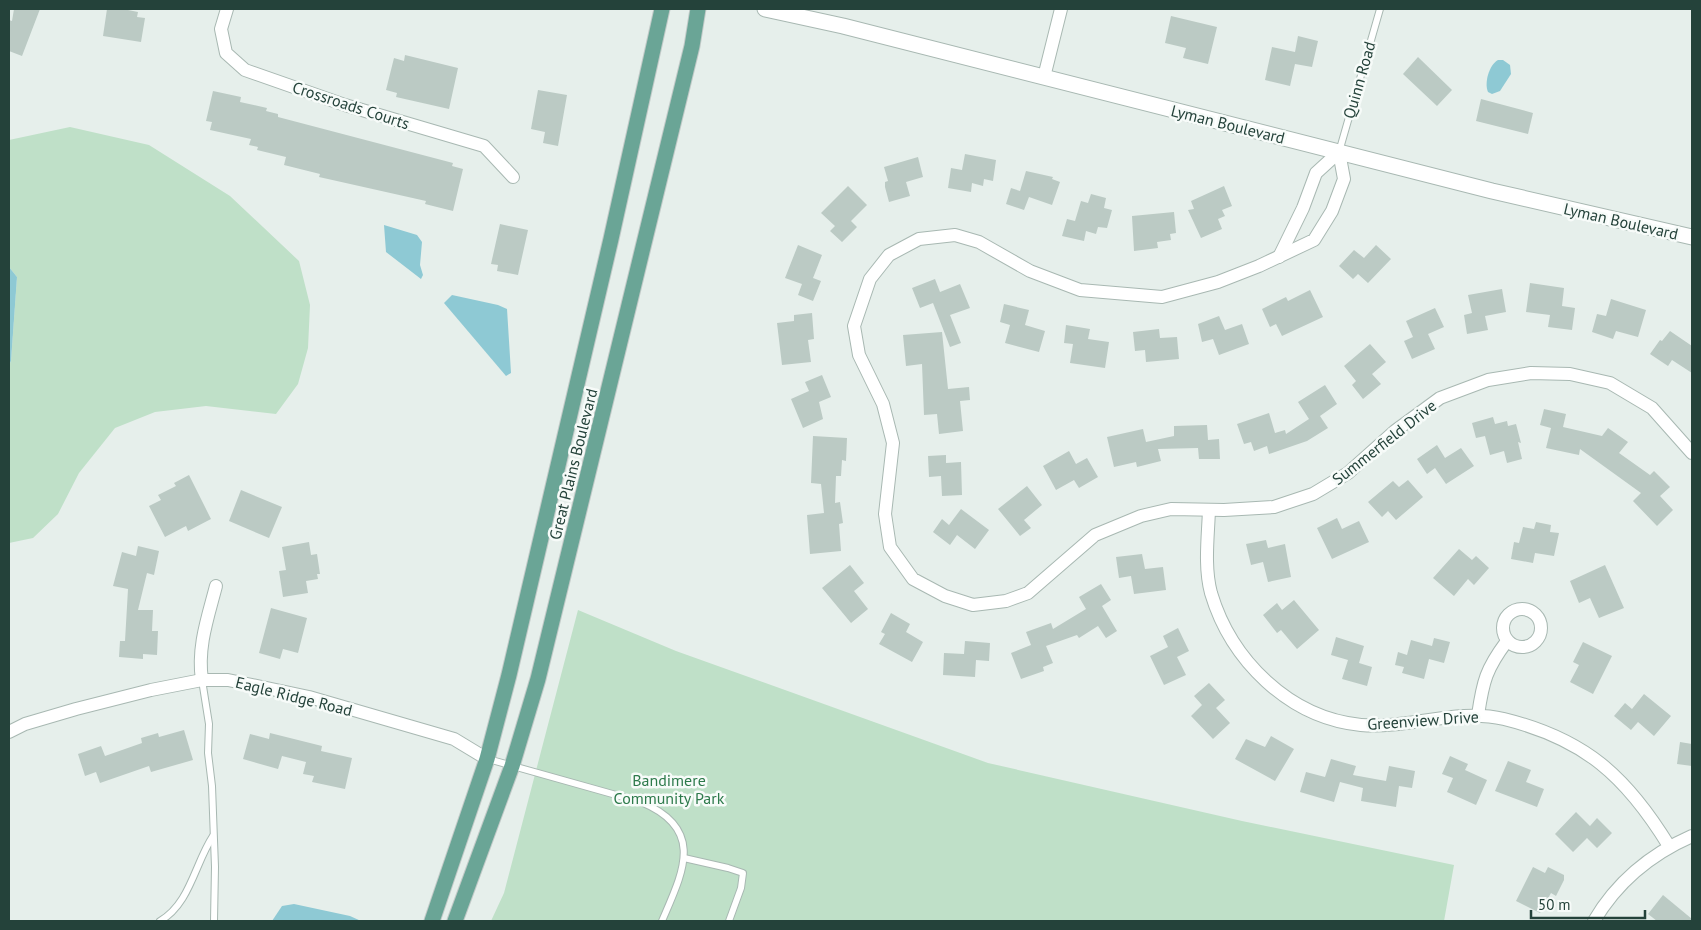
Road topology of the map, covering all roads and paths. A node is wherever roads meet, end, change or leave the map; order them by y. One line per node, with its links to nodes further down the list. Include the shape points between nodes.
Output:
1 (227, 9): 9 (street, Crossroads Courts, via 221,29 226,53 245,70 345,105 484,146)
2 (662, 9): 19 (main road, Great Plains Boulevard)
3 (698, 9): 20 (main road, Great Plains Boulevard, via 692,46 585,489 538,679)
4 (764, 9): 7 (street, Lyman Boulevard)
5 (1061, 9): 7 (street)
6 (1380, 9): 8 (lane, Quinn Road)
7 (1044, 77): 8 (street, Lyman Boulevard)
8 (1339, 152): 10 (street, Lyman Boulevard); 11 (street, via 1316,173 1303,208); 11 (street, Summerfield Drive, via 1344,179 1324,227 1314,240)
9 (513, 177)
10 (1692, 237)
11 (1278, 257): 13 (street, Summerfield Drive, via 1218,282 1162,296 1123,295 1080,290 1030,271 979,242 955,235 919,239 889,255 870,280 854,326 859,355 883,404 893,443 885,514 890,547 913,579 945,596 973,604 1006,601 1028,593 1095,535 1148,514)
12 (1692, 453): 13 (street, Summerfield Drive, via 1652,408 1610,383 1570,374 1531,373 1488,380 1440,398 1395,431 1348,473 1313,494 1274,507)
13 (1209, 510): 17 (street, Greenview Drive, via 1207,556 1211,592 1231,640 1252,669 1290,701 1323,717 1361,725)
14 (216, 586): 16 (street, via 201,643)
15 (1507, 641): 17 (street, via 1491,662 1483,682)
16 (202, 680): 18 (street, Eagle Ridge Road, via 76,708); 19 (street, Eagle Ridge Road, via 253,684 309,698 454,739); 21 (lane, via 209,724)
17 (1478, 715): 23 (street, Greenview Drive, via 1535,728 1567,741 1599,761 1628,788)
18 (9, 732)
19 (487, 759): 20 (lane); 27 (main road, Great Plains Boulevard)
20 (512, 766): 24 (lane, via 599,788 656,808 679,829); 28 (main road, Great Plains Boulevard)
21 (214, 835): 25 (lane, via 173,914); 26 (lane)
22 (1692, 836): 23 (street)
23 (1669, 846): 31 (street, via 1632,873)
24 (684, 858): 29 (lane, via 684,868); 30 (lane, via 743,873)
25 (160, 921)
26 (214, 921)
27 (432, 921)
28 (455, 921)
29 (662, 921)
30 (729, 921)
31 (1594, 921)

